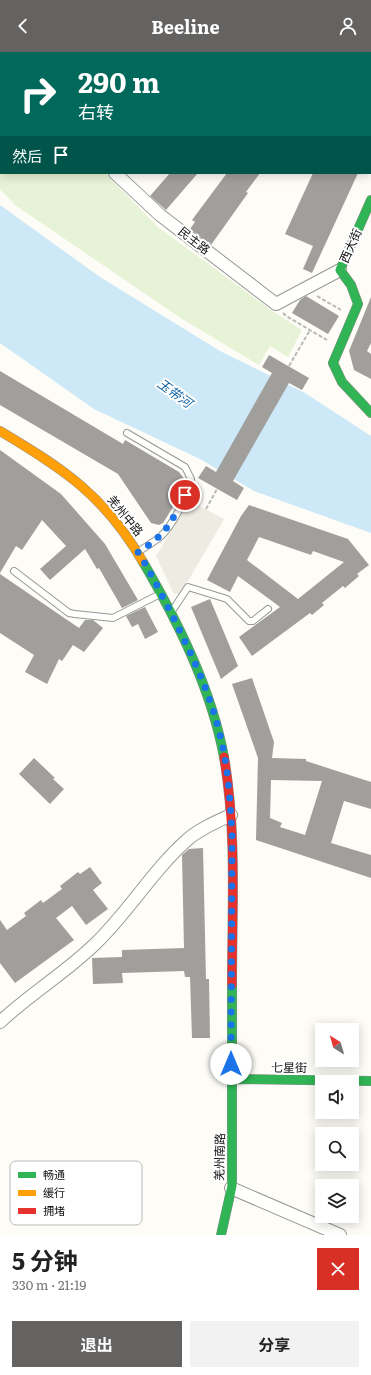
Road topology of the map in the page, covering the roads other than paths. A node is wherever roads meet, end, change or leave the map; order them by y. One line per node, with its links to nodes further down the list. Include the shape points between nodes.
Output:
1 (116, 174): 4 (street, 民主路, via 160,215)
2 (371, 200): 3 (main road, 西大街)
3 (340, 270): 4 (street, 西大街); 5 (main road, via 351,285 358,304 334,363 342,382)
4 (276, 304)
5 (371, 413)
6 (0, 431): 8 (main road, 羌州中路, via 55,464 82,485 120,525)
7 (127, 433): 8 (lane, via 185,467 191,479 168,527 160,537)
8 (138, 552): 10 (main road, 羌州中路)
9 (14, 571): 10 (lane, via 69,613 75,614 113,618)
10 (161, 593): 12 (main road, 羌州中路)
11 (268, 610): 12 (lane, via 249,621 227,599 188,587)
12 (171, 613): 13 (main road, 羌州中路, via 210,701 222,745)
13 (231, 815): 14 (street, via 209,825 187,840 167,860 121,918 95,944); 15 (main road, 羌州中路)
14 (0, 1022)
15 (231, 1079): 16 (main road, 七星街); 17 (main road, 羌州南路)
16 (371, 1081)
17 (231, 1188): 18 (main road, 羌州南路); 19 (street)
18 (221, 1235)
19 (340, 1235)

